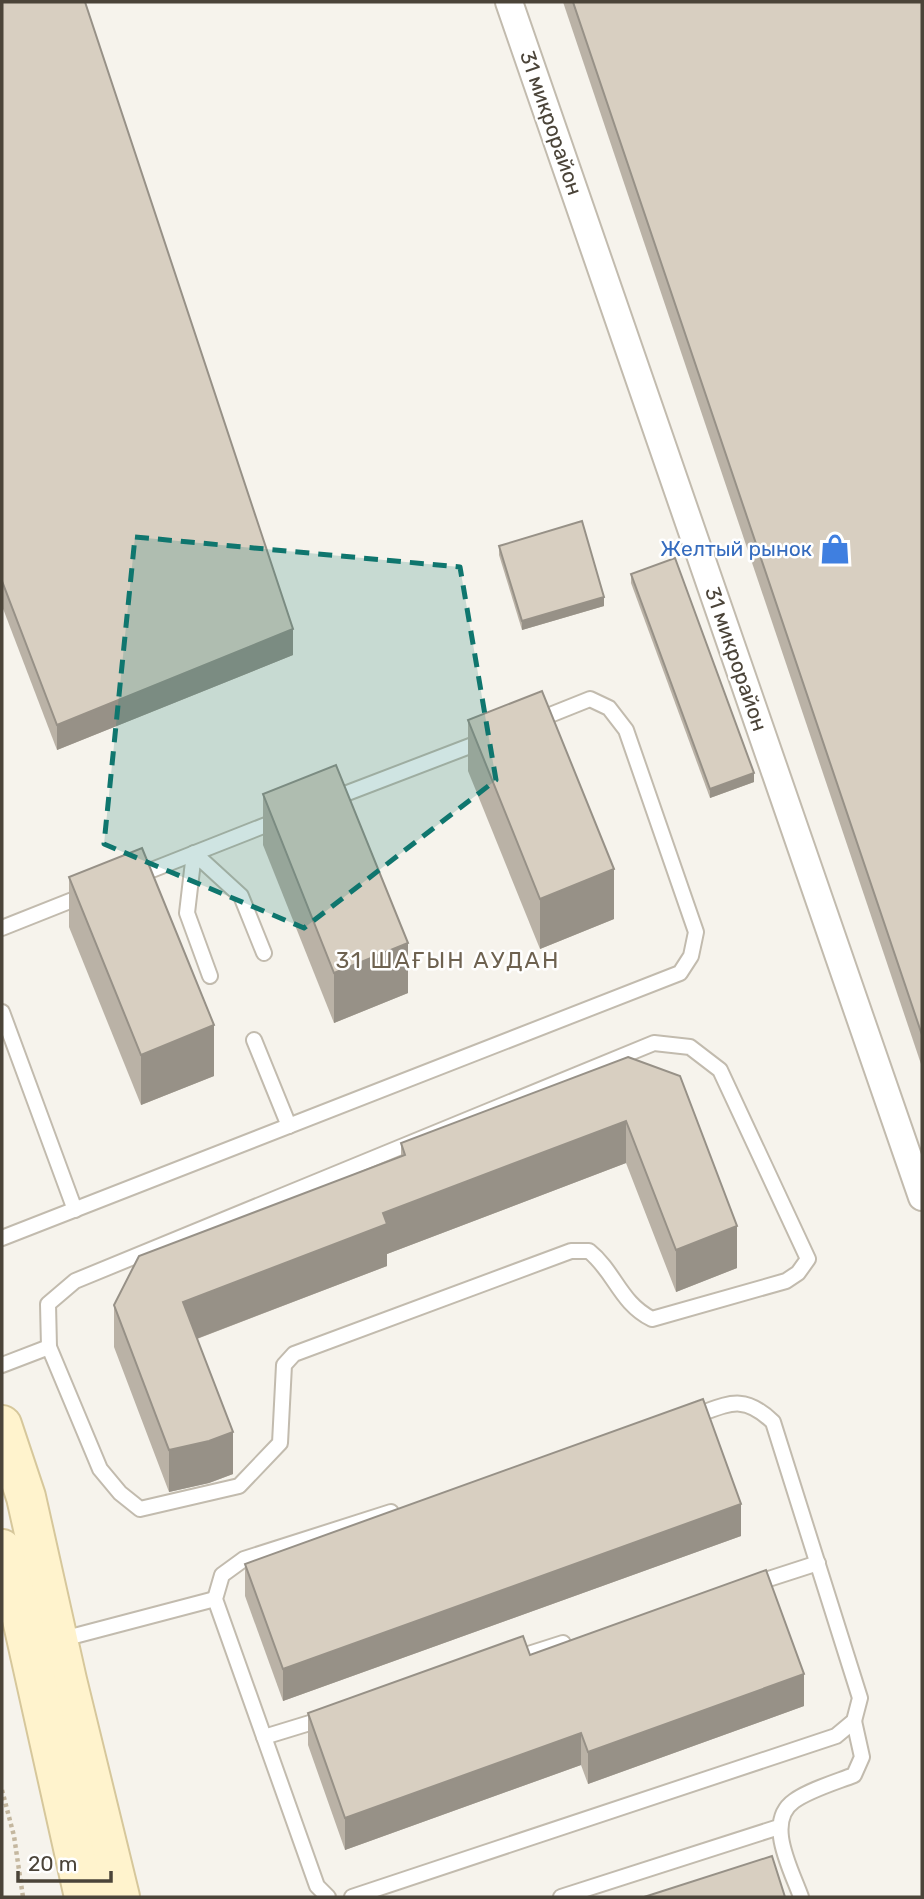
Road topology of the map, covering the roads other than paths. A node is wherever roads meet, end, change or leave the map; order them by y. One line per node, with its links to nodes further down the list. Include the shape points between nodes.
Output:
1 (509, 2): 11 (street, 31 микрорайон)
2 (526, 724): 10 (lane, via 590,699 609,708 626,730 696,932 691,956 680,973)
3 (501, 734): 4 (lane)
4 (194, 853): 5 (lane); 6 (lane, via 242,896); 7 (lane, via 187,913)
5 (2, 928)
6 (264, 953)
7 (210, 976)
8 (2, 1012): 12 (lane)
9 (254, 1040): 10 (lane)
10 (289, 1126): 12 (lane)
11 (922, 1197)
12 (75, 1210): 13 (lane)
13 (2, 1237)
14 (49, 1347): 14 (lane, via 48,1304 75,1281 654,1043 690,1047 720,1070 808,1259 786,1281 652,1319 637,1312 601,1261 589,1251 571,1251 294,1354 284,1365 280,1443 264,1462 239,1486 140,1509 100,1469); 15 (lane)
15 (2, 1365)
16 (674, 1422): 20 (lane, via 739,1402 759,1409 773,1422)
17 (2, 1425): 24 (street, via 26,1497)
18 (400, 1509): 22 (lane, via 244,1559 222,1574)
19 (2, 1549): 31 (street, via 20,1610)
20 (818, 1563): 21 (lane); 27 (lane, via 860,1698)
21 (738, 1588)
22 (215, 1599): 24 (lane); 28 (lane)
23 (580, 1638): 25 (lane)
24 (58, 1640): 32 (street)
25 (501, 1663)
26 (343, 1713): 28 (lane)
27 (854, 1721): 29 (lane, via 862,1757 854,1774 793,1801); 34 (lane, via 836,1736)
28 (264, 1737): 30 (lane)
29 (779, 1827): 35 (lane); 36 (lane)
30 (317, 1892): 33 (lane)
31 (84, 1897)
32 (120, 1897)
33 (328, 1897)
34 (352, 1897)
35 (561, 1897)
36 (801, 1897)

